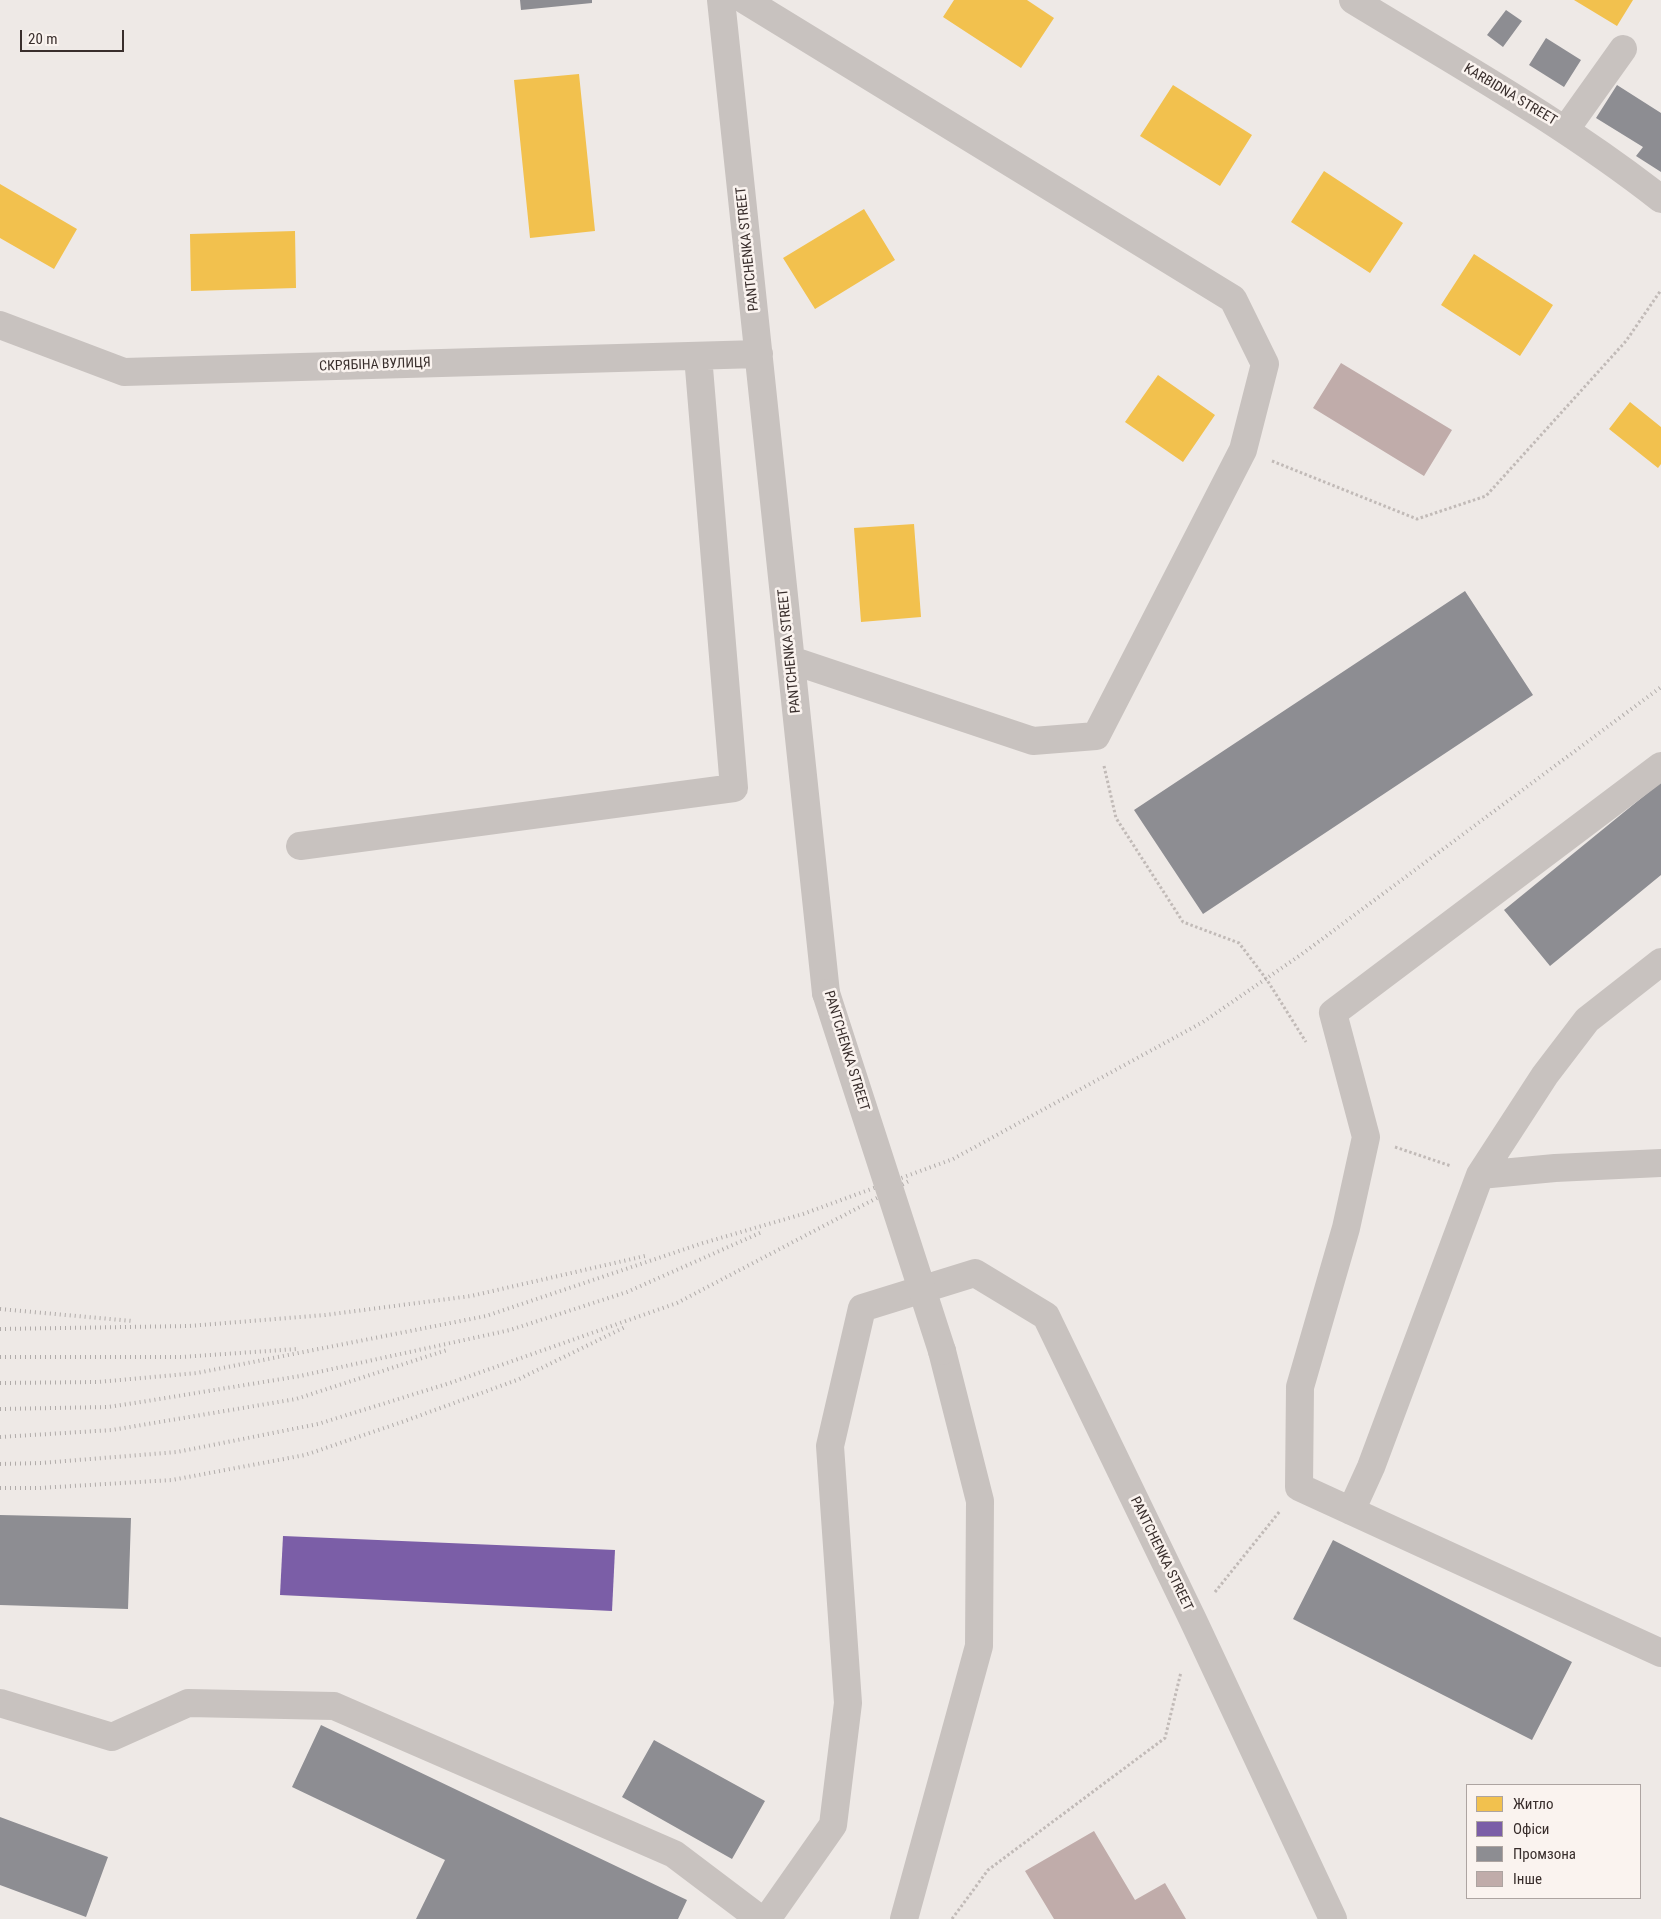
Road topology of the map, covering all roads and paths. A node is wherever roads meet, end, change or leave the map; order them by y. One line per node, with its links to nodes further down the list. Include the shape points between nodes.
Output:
1 (721, 0): 9 (street, PANTCHENKA STREET)
2 (745, 0): 11 (street, via 1233,299 1265,364)
3 (1353, 0): 5 (street, KARBIDNA STREET)
4 (1623, 49): 5 (street)
5 (1566, 129): 6 (street, KARBIDNA STREET)
6 (1661, 198)
7 (1661, 290): 11 (path, via 1626,341 1486,496 1417,519)
8 (0, 325): 10 (street, СКРЯБІНА ВУЛИЦЯ, via 124,372)
9 (759, 354): 10 (street, СКРЯБІНА ВУЛИЦЯ); 12 (street, PANTCHENKA STREET)
10 (698, 356): 15 (street, via 734,788)
11 (1243, 450): 13 (street)
12 (791, 660): 13 (street, via 1033,741); 28 (street, PANTCHENKA STREET, bridge, via 826,993 942,1351 980,1501 979,1646)
13 (1096, 736): 17 (path, via 1116,818 1182,922 1238,943 1267,980)
14 (1661, 766): 18 (street, via 1333,1013)
15 (300, 846)
16 (1661, 962): 20 (street, via 1587,1020 1545,1075)
17 (1307, 1044)
18 (1366, 1137): 20 (path); 21 (street, via 1346,1228 1300,1387)
19 (1661, 1163): 20 (street)
20 (1480, 1175): 22 (street, via 1371,1467)
21 (1299, 1487): 22 (street); 23 (path)
22 (1350, 1510): 24 (street)
23 (1193, 1620): 27 (street, PANTCHENKA STREET, via 1046,1316 975,1273 862,1308 830,1446 848,1704 833,1825); 29 (path, via 1165,1738 988,1870); 30 (street, PANTCHENKA STREET)
24 (1661, 1653)
25 (0, 1703): 26 (street, via 112,1737 188,1703 334,1706 674,1854)
26 (760, 1919)
27 (767, 1919)
28 (904, 1919)
29 (952, 1919)
30 (1333, 1919)

